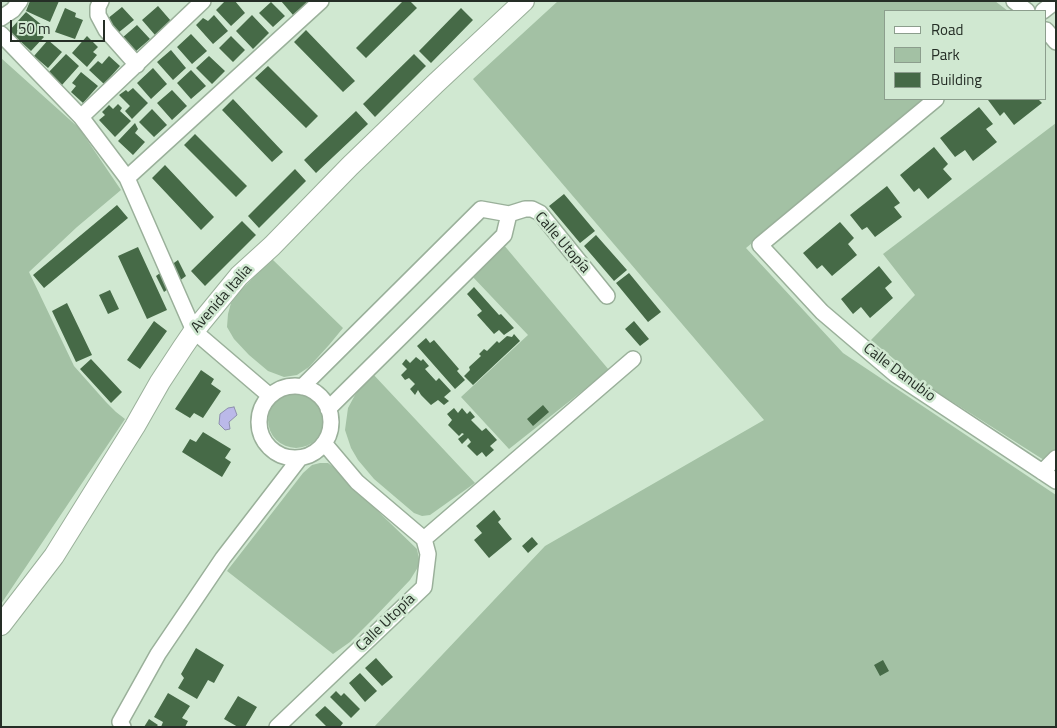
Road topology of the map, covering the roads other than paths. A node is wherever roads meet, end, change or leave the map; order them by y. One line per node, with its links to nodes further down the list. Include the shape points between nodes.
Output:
1 (20, 1): 10 (street)
2 (101, 1): 14 (street, via 98,15 106,30)
3 (203, 1): 14 (street)
4 (321, 1): 17 (street)
5 (524, 1): 20 (street, Avenida Italia, via 239,276)
6 (1014, 1): 8 (street)
7 (1056, 1): 9 (street)
8 (1026, 10)
9 (1043, 10)
10 (1, 18)
11 (1047, 31): 13 (street)
12 (1, 34): 16 (street)
13 (1056, 42)
14 (136, 65): 16 (street)
15 (935, 100): 28 (street, Calle Danubio, via 760,245 822,312 896,375)
16 (80, 117): 17 (street)
17 (127, 178): 20 (street)
18 (509, 214): 19 (street, Calle Utopía, via 524,209 540,212); 22 (street, Calle Utopía, via 481,209); 24 (street, via 504,235)
19 (607, 296)
20 (194, 331): 23 (street); 31 (street, Avenida Italia, via 54,556)
21 (634, 360): 30 (street)
22 (302, 387): 23 (street, via 285,387); 24 (street, via 319,395)
23 (270, 396): 26 (street, via 260,412 260,436 276,454)
24 (328, 409): 25 (street, via 331,427)
25 (324, 443): 26 (street, via 311,455); 30 (street, via 357,482)
26 (300, 458): 32 (street, via 223,558 158,654 120,722)
27 (1056, 458): 28 (street)
28 (1042, 472): 29 (street, Calle Danubio)
29 (1056, 481)
30 (424, 540): 33 (street, Calle Utopía, via 428,554 424,587)
31 (1, 625)
32 (123, 727)
33 (277, 727)

